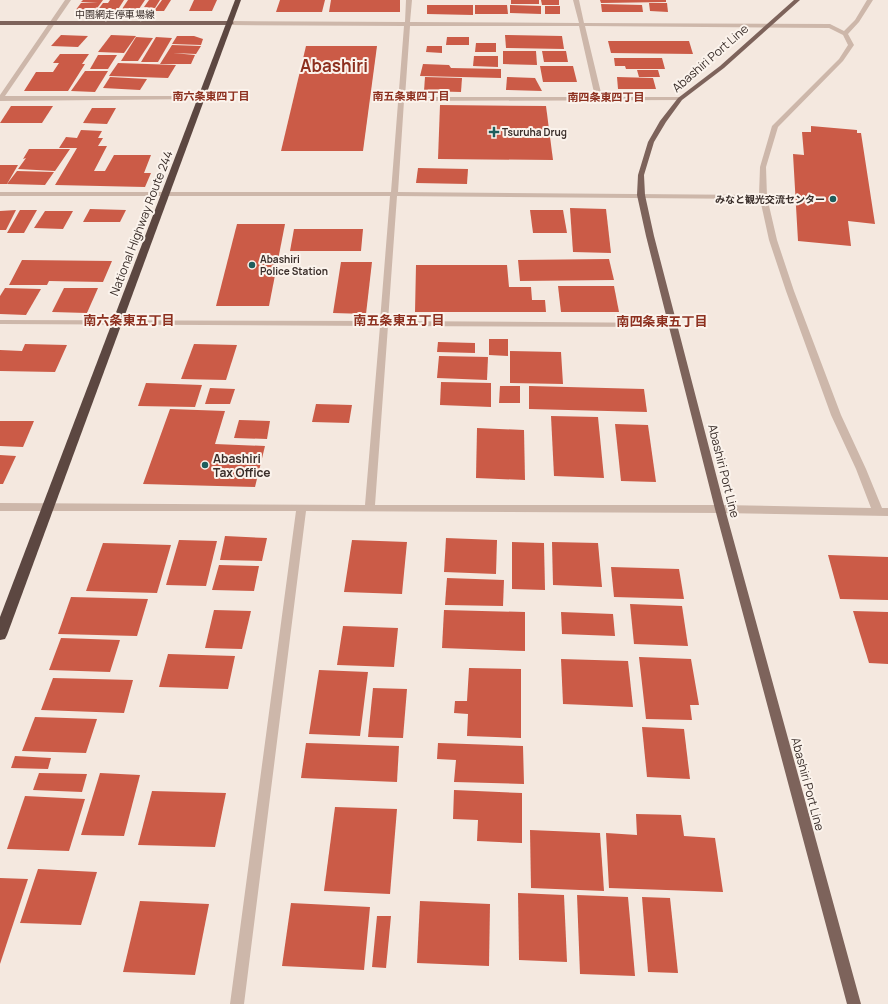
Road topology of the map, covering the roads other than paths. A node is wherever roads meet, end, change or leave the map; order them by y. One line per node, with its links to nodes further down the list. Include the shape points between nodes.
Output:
1 (68, 0): 8 (street)
2 (238, 0): 9 (highway, National Highway Route 244)
3 (409, 0): 10 (street)
4 (576, 0): 11 (street)
5 (797, 0): 12 (main road, Abashiri Port Line)
6 (870, 0): 13 (street)
7 (0, 23): 8 (main road, 中園網走停車場線)
8 (52, 23): 9 (main road, 中園網走停車場線); 14 (street)
9 (231, 23): 10 (street); 15 (highway, National Highway Route 244)
10 (407, 24): 11 (street); 16 (street)
11 (582, 24): 12 (street); 17 (street)
12 (767, 26): 13 (street, via 830,26); 18 (main road, Abashiri Port Line, via 722,67)
13 (845, 34): 23 (street, via 851,45 841,60 775,126 763,167)
14 (0, 98): 15 (street)
15 (202, 98): 21 (highway, National Highway Route 244)
16 (401, 99): 17 (street); 20 (street)
17 (599, 99): 18 (street)
18 (680, 99): 22 (main road, Abashiri Port Line, via 651,142 641,175)
19 (0, 194): 21 (street)
20 (394, 194): 21 (street); 22 (street); 26 (street)
21 (165, 195): 25 (highway, National Highway Route 244)
22 (641, 195): 23 (street); 27 (main road, Abashiri Port Line)
23 (763, 197): 33 (street, via 773,240 790,291 836,415)
24 (0, 322): 25 (street)
25 (116, 323): 26 (street); 29 (highway, National Highway Route 244)
26 (384, 324): 27 (street); 31 (street)
27 (674, 325): 32 (main road, Abashiri Port Line)
28 (0, 506): 29 (street)
29 (47, 507): 30 (street); 34 (highway, National Highway Route 244)
30 (302, 507): 31 (street); 35 (street)
31 (370, 508): 32 (street)
32 (720, 509): 33 (street); 36 (main road, Abashiri Port Line)
33 (883, 512)
34 (0, 635)
35 (237, 1004)
36 (854, 1004)

